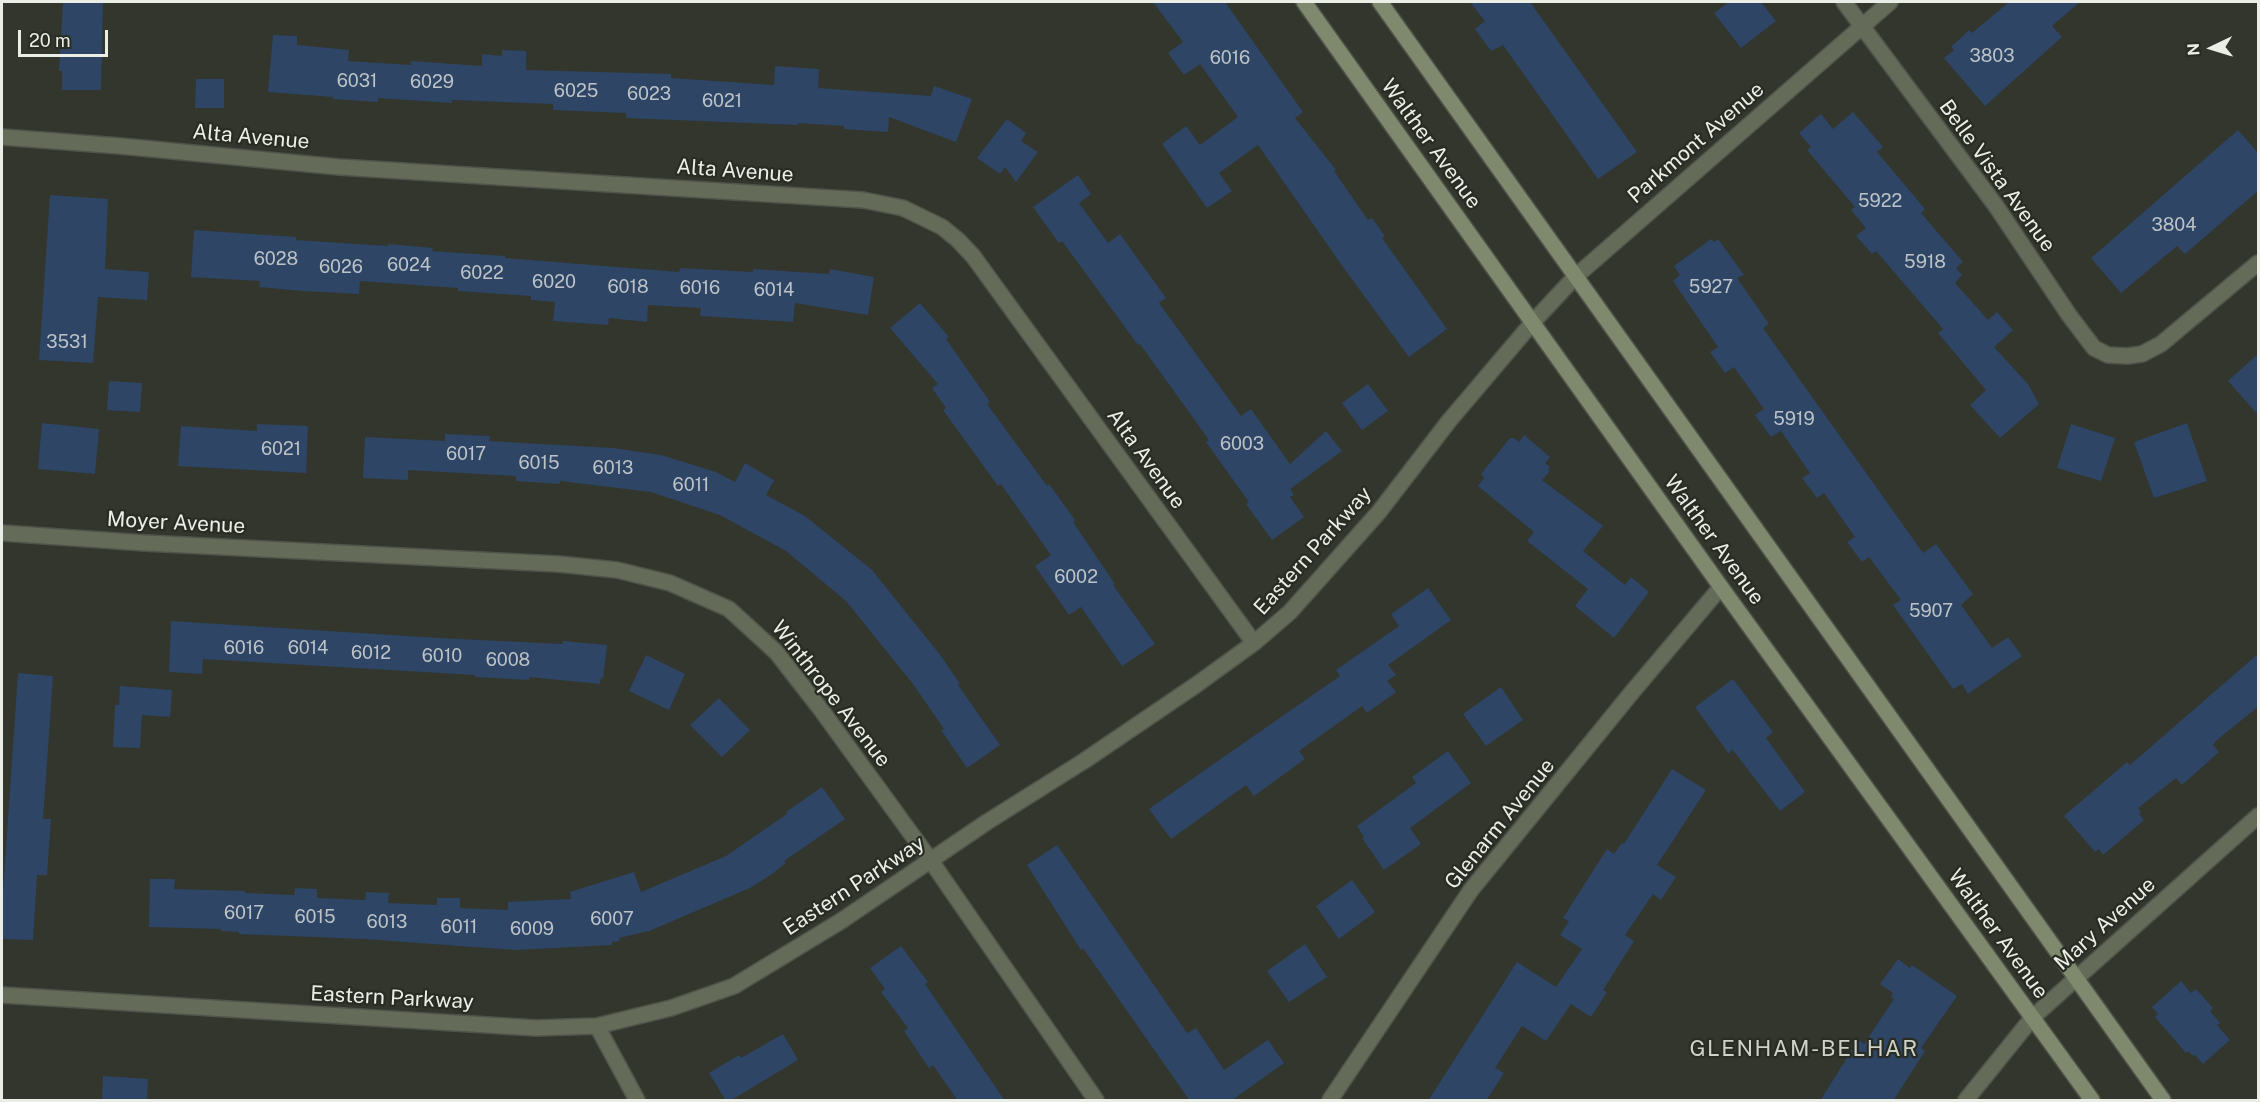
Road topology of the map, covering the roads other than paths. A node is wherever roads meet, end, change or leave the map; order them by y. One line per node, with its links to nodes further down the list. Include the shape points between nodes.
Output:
1 (1304, 2): 9 (main road, Walther Avenue)
2 (1380, 2): 8 (main road, Walther Avenue)
3 (1844, 2): 5 (street, Belle Vista Avenue)
4 (1890, 2): 5 (street, Parkmont Avenue)
5 (1861, 26): 7 (street, Belle Vista Avenue, via 1996,207 2094,348 2108,355 2142,354 2161,344); 8 (street, Parkmont Avenue)
6 (2, 137): 13 (street, Alta Avenue, via 339,167 863,200 903,208 942,227 973,256)
7 (2259, 263)
8 (1575, 277): 9 (street, Parkmont Avenue); 16 (main road, Walther Avenue)
9 (1533, 322): 12 (main road, Walther Avenue); 13 (street, Eastern Parkway, via 1326,573)
10 (2, 534): 11 (street, Moyer Avenue)
11 (348, 554): 15 (street, Winthrope Avenue, via 617,570 670,583 729,609 776,652)
12 (1721, 587): 18 (main road, Walther Avenue); 22 (street, Glenarm Avenue, via 1472,890)
13 (1254, 643): 15 (street, Eastern Parkway)
14 (2259, 816): 16 (street, Mary Avenue)
15 (931, 861): 19 (street, Eastern Parkway, via 734,986 670,1008); 21 (street, Winthrope Avenue)
16 (2076, 977): 18 (street, Mary Avenue); 25 (main road, Walther Avenue)
17 (2, 995): 19 (street, Eastern Parkway, via 524,1027)
18 (2033, 1017): 23 (street, Mary Avenue); 24 (main road, Walther Avenue)
19 (597, 1026): 20 (street)
20 (637, 1101)
21 (1096, 1101)
22 (1330, 1101)
23 (1966, 1101)
24 (2092, 1101)
25 (2163, 1101)

